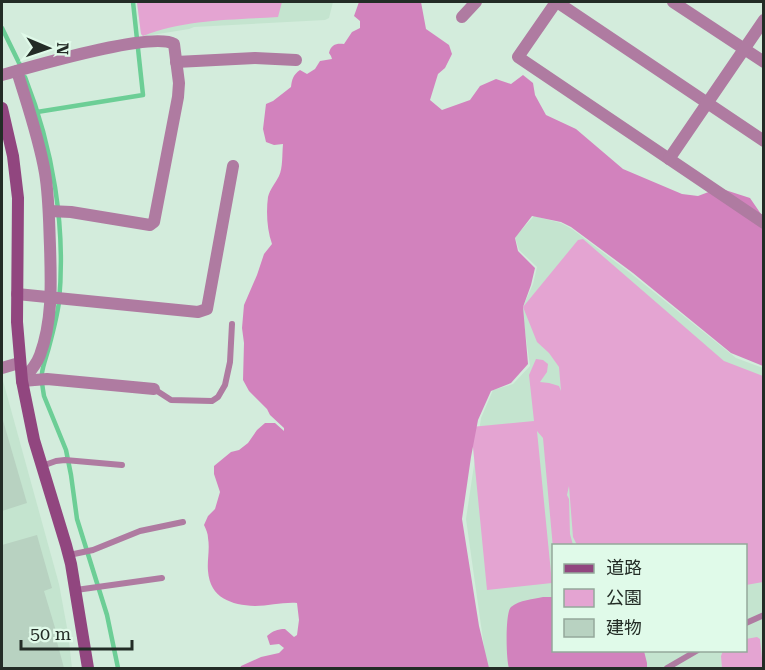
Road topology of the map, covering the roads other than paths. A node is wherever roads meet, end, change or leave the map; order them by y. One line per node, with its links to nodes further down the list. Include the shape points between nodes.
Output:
1 (476, 2): 4 (street)
2 (556, 2): 12 (street); 15 (street, via 518,57)
3 (673, 2): 6 (street)
4 (462, 17)
5 (764, 20): 6 (street)
6 (744, 49): 9 (street); 12 (street)
7 (296, 60): 8 (street)
8 (176, 62): 10 (street, via 173,43 156,41); 19 (street, via 178,97 153,224)
9 (764, 63)
10 (17, 71): 11 (street); 19 (street, via 43,164)
11 (2, 75)
12 (707, 103): 14 (street); 15 (street)
13 (2, 108): 16 (street)
14 (764, 141)
15 (669, 159): 20 (street)
16 (15, 164): 18 (street); 21 (street, via 19,208)
17 (232, 166): 22 (street, via 207,309 198,312)
18 (2, 168)
19 (49, 211): 22 (street)
20 (764, 223)
21 (17, 294): 22 (street); 24 (street)
22 (56, 298): 26 (street, via 39,357)
23 (232, 324): 27 (lane, via 230,362 218,397 212,401 171,400)
24 (19, 363): 25 (street); 26 (street)
25 (2, 368)
26 (22, 381): 27 (street, via 43,379); 29 (street)
27 (154, 389)
28 (122, 465): 29 (lane, via 65,460)
29 (42, 466): 31 (street)
30 (183, 522): 31 (lane, via 140,531)
31 (69, 555): 33 (street)
32 (162, 578): 33 (lane)
33 (76, 590): 37 (street)
34 (764, 615): 35 (lane)
35 (747, 623)
36 (696, 652): 38 (lane)
37 (88, 669)
38 (668, 669)

